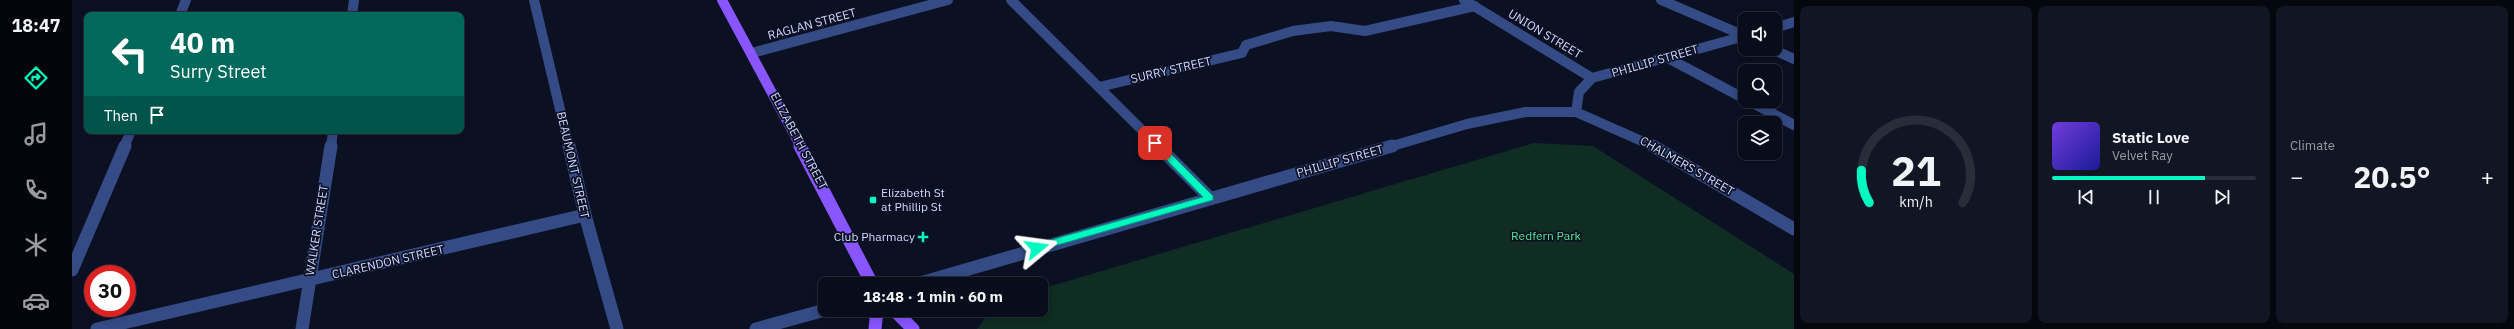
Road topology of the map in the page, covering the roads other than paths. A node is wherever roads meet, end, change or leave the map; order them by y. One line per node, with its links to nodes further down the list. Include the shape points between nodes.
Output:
1 (186, 0): 10 (street)
2 (354, 0): 11 (street)
3 (534, 0): 33 (street, BEAUMONT STREET)
4 (722, 0): 16 (main road, ELIZABETH STREET)
5 (948, 0): 16 (street, RAGLAN STREET)
6 (1011, 0): 21 (street)
7 (1464, 0): 9 (street, UNION STREET)
8 (1662, 0): 14 (street)
9 (1475, 6): 20 (street, UNION STREET); 21 (street, SURRY STREET, via 1365,31 1331,26 1293,31 1246,45 1242,53)
10 (181, 12)
11 (352, 12)
12 (1794, 22): 13 (street)
13 (1782, 26)
14 (1738, 33)
15 (1738, 38): 18 (street, PHILLIP STREET)
16 (752, 53): 36 (main road, ELIZABETH STREET)
17 (1782, 54): 19 (street)
18 (1666, 58): 20 (street, PHILLIP STREET); 22 (street)
19 (1794, 59)
20 (1592, 78): 24 (street, via 1581,85)
21 (1099, 87): 32 (street)
22 (1738, 95)
23 (1762, 108): 26 (street)
24 (1576, 112): 32 (street, PHILLIP STREET, via 1526,112 1493,118); 34 (street, CHALMERS STREET, via 1645,141)
25 (1794, 112): 27 (street)
26 (1777, 116)
27 (1782, 116)
28 (1782, 118): 29 (street)
29 (1794, 124)
30 (130, 134): 35 (street)
31 (333, 134): 38 (street, WALKER STREET)
32 (1210, 198): 37 (street, PHILLIP STREET)
33 (585, 215): 38 (street, CLARENDON STREET); 44 (street, BEAUMONT STREET)
34 (1794, 230)
35 (72, 270)
36 (868, 277)
37 (941, 277)
38 (309, 280): 42 (street, CLARENDON STREET); 43 (street, WALKER STREET)
39 (818, 312): 45 (street)
40 (876, 317): 46 (main road)
41 (901, 317): 47 (main road)
42 (97, 329)
43 (302, 329)
44 (617, 329)
45 (756, 329)
46 (875, 329)
47 (914, 329)

